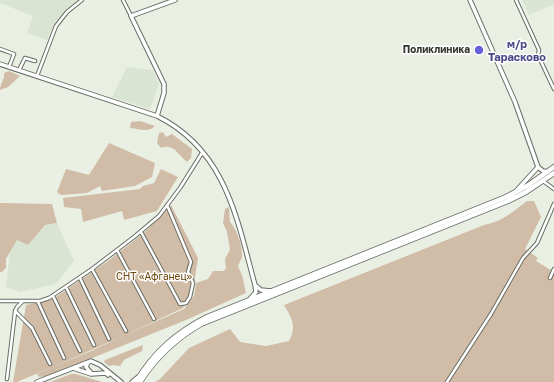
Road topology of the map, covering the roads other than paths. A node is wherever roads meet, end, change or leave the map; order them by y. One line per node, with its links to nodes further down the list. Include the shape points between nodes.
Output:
1 (82, 0): 12 (street, via 67,12 56,26)
2 (123, 0): 6 (street)
3 (175, 0): 6 (street)
4 (470, 0): 16 (street, via 510,88)
5 (516, 0): 13 (street)
6 (131, 16): 14 (street, via 164,84)
7 (0, 49): 10 (street, via 14,54)
8 (35, 61): 11 (street, via 25,58)
9 (0, 64): 10 (street)
10 (9, 67): 11 (street)
11 (18, 70): 12 (street)
12 (37, 76): 14 (street)
13 (554, 89)
14 (157, 116): 15 (street, via 180,131)
15 (202, 153): 24 (street); 31 (street, via 218,173 229,195)
16 (538, 167): 18 (street); 22 (street, via 534,174)
17 (554, 167): 18 (highway)
18 (548, 172): 22 (highway)
19 (554, 173): 20 (highway)
20 (543, 181): 21 (street); 51 (highway, via 508,201 201,324 166,349)
21 (554, 189)
22 (510, 195): 33 (highway)
23 (554, 204): 56 (street, via 537,243 523,258)
24 (167, 205): 25 (street); 25 (street, via 191,262 188,272 192,283 190,297 186,303 180,304)
25 (141, 232): 26 (street)
26 (117, 250): 27 (street); 40 (street)
27 (92, 269): 29 (street); 41 (street)
28 (554, 269): 30 (street)
29 (80, 278): 32 (street); 42 (street)
30 (550, 278)
31 (255, 286): 33 (street, via 261,290); 35 (street, via 256,292)
32 (66, 287): 34 (street); 43 (street)
33 (271, 291): 35 (highway)
34 (53, 296): 38 (street); 44 (street)
35 (250, 299): 51 (highway, via 207,317 174,336 155,355)
36 (0, 301): 37 (street)
37 (22, 302): 38 (street); 39 (street)
38 (38, 302): 45 (street)
39 (15, 311): 47 (street, via 32,328); 50 (street)
40 (154, 319)
41 (126, 331)
42 (109, 339)
43 (94, 345)
44 (80, 351)
45 (64, 358)
46 (88, 362): 48 (street); 49 (street, via 86,367); 53 (street, via 97,363)
47 (50, 364)
48 (73, 368): 49 (street); 52 (street)
49 (91, 374): 53 (street, via 106,373)
50 (7, 379)
51 (139, 379): 54 (street); 55 (highway)
52 (37, 382)
53 (120, 382)
54 (132, 382)
55 (136, 382)
56 (447, 382)

